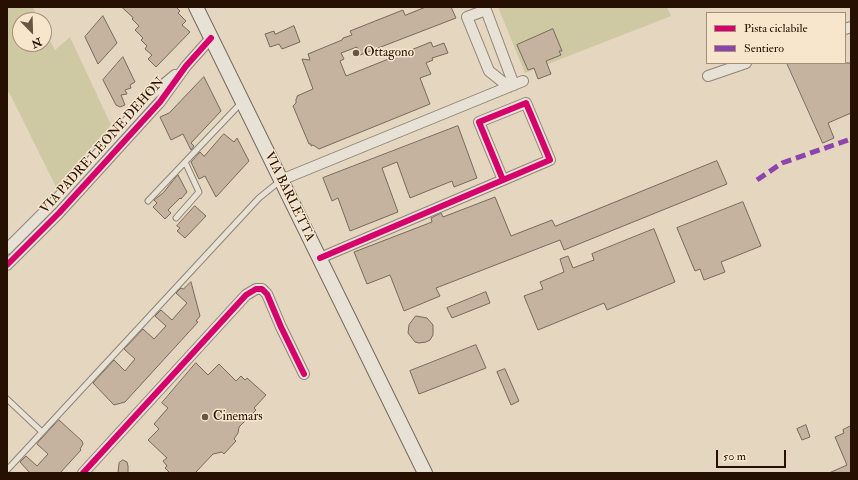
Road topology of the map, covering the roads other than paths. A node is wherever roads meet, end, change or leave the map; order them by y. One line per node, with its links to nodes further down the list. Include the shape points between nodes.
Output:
1 (196, 7): 2 (main road, VIA BARLETTA)
2 (211, 38): 4 (street, VIA PADRE LEONE DEHON); 7 (main road, VIA BARLETTA)
3 (743, 64): 5 (street)
4 (186, 66): 13 (street, VIA PADRE LEONE DEHON, via 152,94 54,202); 15 (street, VIA PADRE LEONE DEHON, via 160,102 59,213)
5 (708, 76)
6 (515, 84): 6 (street, via 486,10 467,17 489,71); 9 (street)
7 (242, 101): 8 (lane); 9 (main road, VIA BARLETTA)
8 (185, 162): 11 (lane); 12 (lane, via 200,192)
9 (281, 180): 14 (main road, VIA BARLETTA); 18 (lane, via 258,198)
10 (503, 180): 10 (street, via 479,122 526,103 550,160); 14 (street)
11 (148, 202)
12 (176, 218)
13 (7, 249)
14 (320, 258): 21 (main road, VIA BARLETTA)
15 (7, 265)
16 (304, 374): 20 (street, via 267,294 262,289 256,289 246,294)
17 (7, 399): 18 (lane)
18 (42, 432): 19 (lane)
19 (7, 470)
20 (82, 473)
21 (425, 473)

